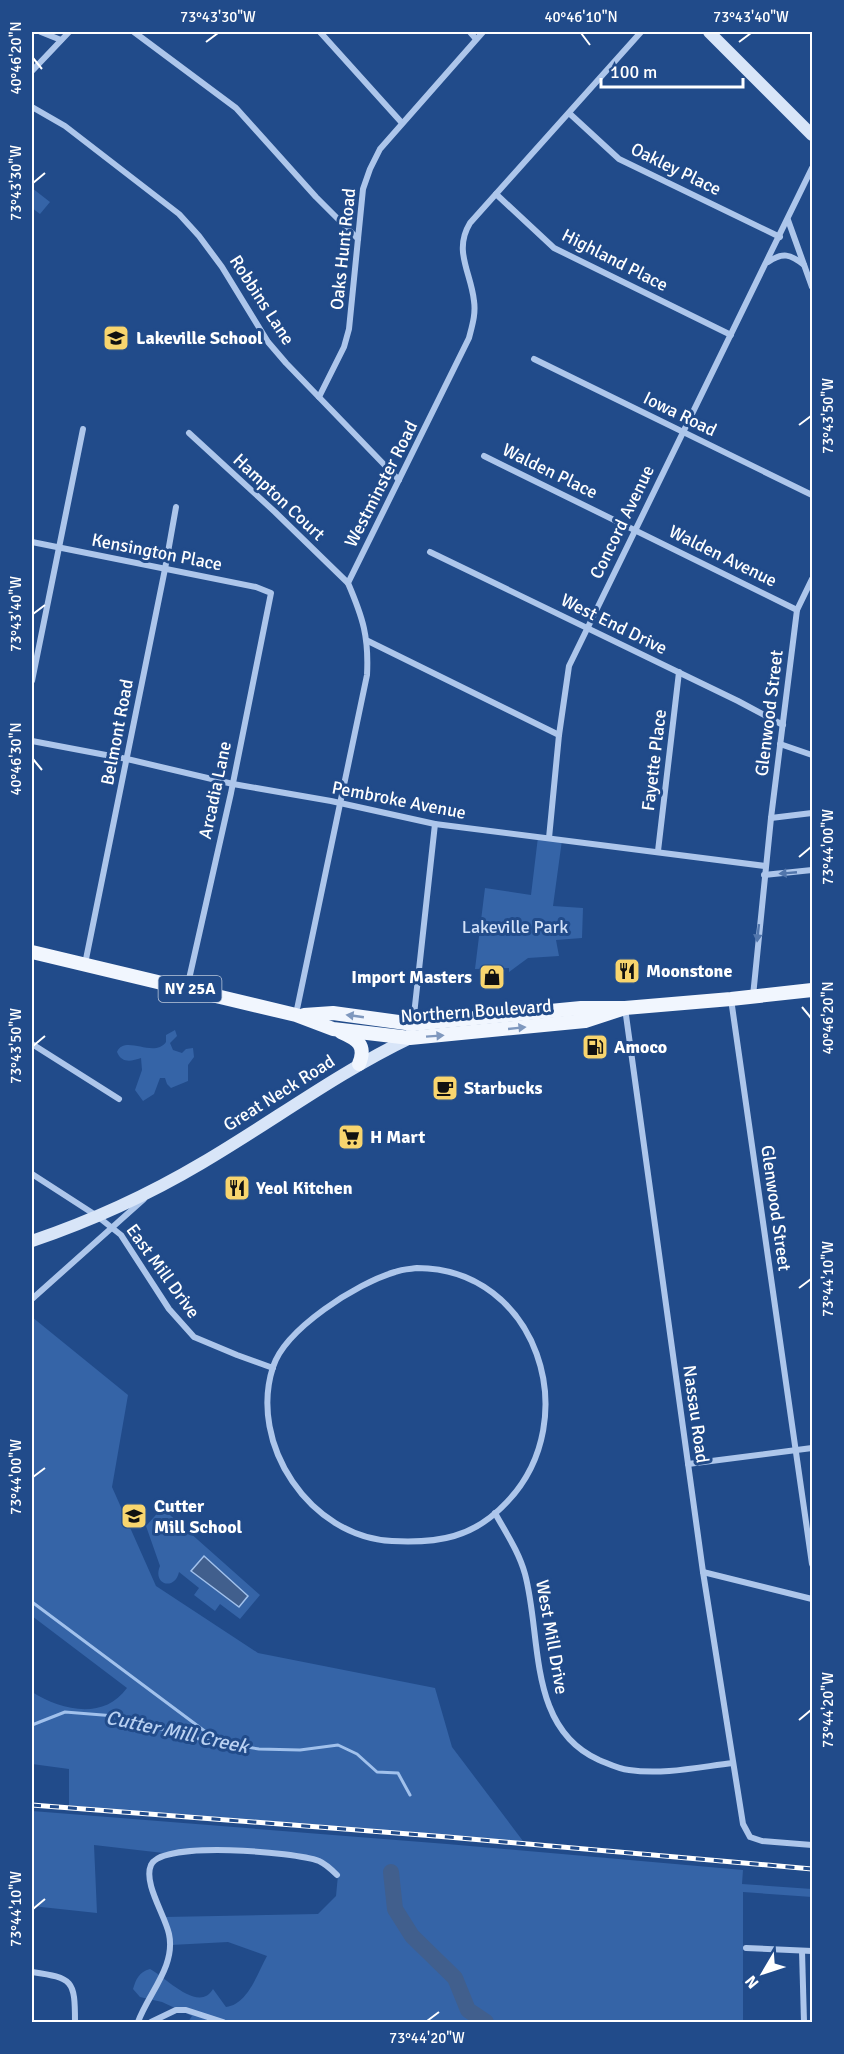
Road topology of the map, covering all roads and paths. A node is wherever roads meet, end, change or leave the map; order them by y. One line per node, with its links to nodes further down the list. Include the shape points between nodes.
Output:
1 (41, 32): 10 (street)
2 (69, 32): 10 (street)
3 (134, 32): 20 (street, via 236,108)
4 (320, 32): 14 (street)
5 (470, 32): 9 (street)
6 (483, 32): 9 (street, Oaks Hunt Road)
7 (641, 32): 13 (street, Westminster Road)
8 (709, 32): 15 (main road)
9 (476, 39): 14 (street, Oaks Hunt Road)
10 (61, 40): 11 (street)
11 (32, 71)
12 (32, 108): 26 (street, Robbins Lane, via 65,126 179,214 222,267 268,342)
13 (569, 113): 17 (street, Westminster Road); 19 (street, Oakley Place, via 619,159)
14 (402, 123): 20 (street, Oaks Hunt Road, via 380,149 370,169 363,189)
15 (813, 135)
16 (813, 168): 18 (street, Concord Avenue)
17 (496, 194): 24 (street, Highland Place, via 554,248); 31 (street, Westminster Road, via 470,224 462,245 474,302 469,338)
18 (788, 220): 19 (street, Concord Avenue); 22 (street)
19 (780, 237): 21 (street, Concord Avenue)
20 (358, 239): 26 (street, Oaks Hunt Road, via 350,329)
21 (768, 262): 22 (street, via 785,254); 24 (street, Concord Avenue)
22 (804, 265): 23 (street)
23 (813, 287)
24 (731, 335): 28 (street, Concord Avenue)
25 (534, 359): 28 (street, Iowa Road)
26 (320, 397): 31 (street, Robbins Lane)
27 (83, 429): 36 (street)
28 (683, 432): 32 (street, Iowa Road); 34 (street, Concord Avenue)
29 (189, 433): 40 (street, Hampton Court)
30 (484, 456): 34 (street, Walden Place)
31 (399, 480): 40 (street, Westminster Road)
32 (813, 495)
33 (176, 507): 38 (street, Belmont Road)
34 (635, 530): 42 (street, Walden Avenue); 43 (street, Concord Avenue)
35 (32, 542): 36 (street, Kensington Place)
36 (59, 547): 38 (street, Kensington Place); 46 (street)
37 (430, 552): 43 (street, West End Drive)
38 (165, 569): 41 (street, Kensington Place, via 256,587 271,593); 52 (street, Belmont Road)
39 (813, 579): 42 (street, Glenwood Street)
40 (348, 584): 44 (street)
41 (270, 597): 53 (street, Arcadia Lane)
42 (797, 610): 47 (street, Glenwood Street)
43 (587, 627): 45 (street, West End Drive); 48 (street, Concord Avenue, via 568,669)
44 (368, 641): 48 (street); 54 (street, via 367,675)
45 (679, 672): 47 (street, West End Drive); 59 (street, Fayette Place)
46 (32, 681)
47 (783, 725): 50 (street, Glenwood Street)
48 (560, 735): 58 (street, Concord Avenue)
49 (32, 741): 52 (street, Pembroke Avenue)
50 (780, 744): 51 (street); 56 (street, Glenwood Street)
51 (813, 756)
52 (127, 759): 53 (street, Pembroke Avenue); 64 (street, Belmont Road)
53 (233, 784): 54 (street, Pembroke Avenue); 65 (street, Arcadia Lane)
54 (340, 803): 57 (street, Pembroke Avenue); 70 (street)
55 (813, 813): 56 (street)
56 (771, 818): 60 (street, Glenwood Street)
57 (435, 824): 58 (street, Pembroke Avenue); 72 (street)
58 (549, 838): 59 (street, Pembroke Avenue)
59 (658, 852): 60 (street, Pembroke Avenue)
60 (765, 866): 62 (street, Glenwood Street)
61 (813, 870): 62 (street, one-way to 62)
62 (764, 875): 67 (street, Glenwood Street, one-way to 67)
63 (32, 952): 64 (main road, Northern Boulevard / NY 25A)
64 (85, 964): 65 (main road, Northern Boulevard / NY 25A)
65 (187, 988): 70 (main road, Northern Boulevard / NY 25A)
66 (813, 990): 67 (main road, Northern Boulevard / NY 25A)
67 (753, 997): 68 (main road, Northern Boulevard / NY 25A)
68 (731, 999): 69 (main road, Northern Boulevard / NY 25A); 84 (street, Glenwood Street)
69 (625, 1008): 72 (main road, Northern Boulevard / NY 25A, via 585,1021); 85 (street, Nassau Road)
70 (296, 1015): 71 (main road, Northern Boulevard / NY 25A); 72 (main road, Northern Boulevard / NY 25A, one-way to 70, via 333,1013)
71 (333, 1029): 72 (main road, Northern Boulevard / NY 25A); 74 (main road, via 360,1045)
72 (412, 1031): 74 (main road, Great Neck Road)
73 (32, 1044): 75 (street)
74 (359, 1064): 77 (main road, Great Neck Road)
75 (119, 1099)
76 (32, 1174): 78 (street, East Mill Drive)
77 (156, 1189): 78 (main road, Great Neck Road); 79 (street, Great Neck Road)
78 (98, 1216): 79 (street, East Mill Drive); 80 (main road, Great Neck Road)
79 (112, 1227): 81 (street, Great Neck Road); 82 (street, East Mill Drive, via 169,1309 194,1337)
80 (32, 1241)
81 (32, 1299)
82 (273, 1368): 86 (street, via 268,1393 269,1419 278,1455 303,1496 339,1526 380,1540 434,1541 467,1531); 86 (street, via 290,1338 310,1320 380,1277 396,1271 437,1268 475,1282 496,1297 523,1326 540,1362 547,1401 543,1440 536,1459 524,1482)
83 (813, 1448): 84 (street)
84 (796, 1450): 85 (street); 87 (street, Glenwood Street)
85 (688, 1464): 88 (street, Nassau Road)
86 (495, 1513): 90 (street, West Mill Drive, via 525,1576 542,1690 553,1717 568,1738 591,1756 627,1770 649,1772)
87 (813, 1564)
88 (703, 1572): 89 (street); 90 (street, Nassau Road)
89 (813, 1599)
90 (733, 1763): 91 (street, Nassau Road, via 743,1824 750,1837)
91 (813, 1845)
92 (337, 1875): 98 (street, via 321,1862 286,1854 217,1849 158,1858 150,1868 149,1879 165,1917 171,1945 168,1960)
93 (746, 1948): 94 (street)
94 (802, 1951): 95 (street); 101 (street)
95 (813, 1951)
96 (32, 1972): 97 (street, via 67,1981 75,1998)
97 (75, 2022)
98 (138, 2022)
99 (151, 2022): 100 (street, via 176,2010 186,2010)
100 (223, 2022)
101 (804, 2022)

